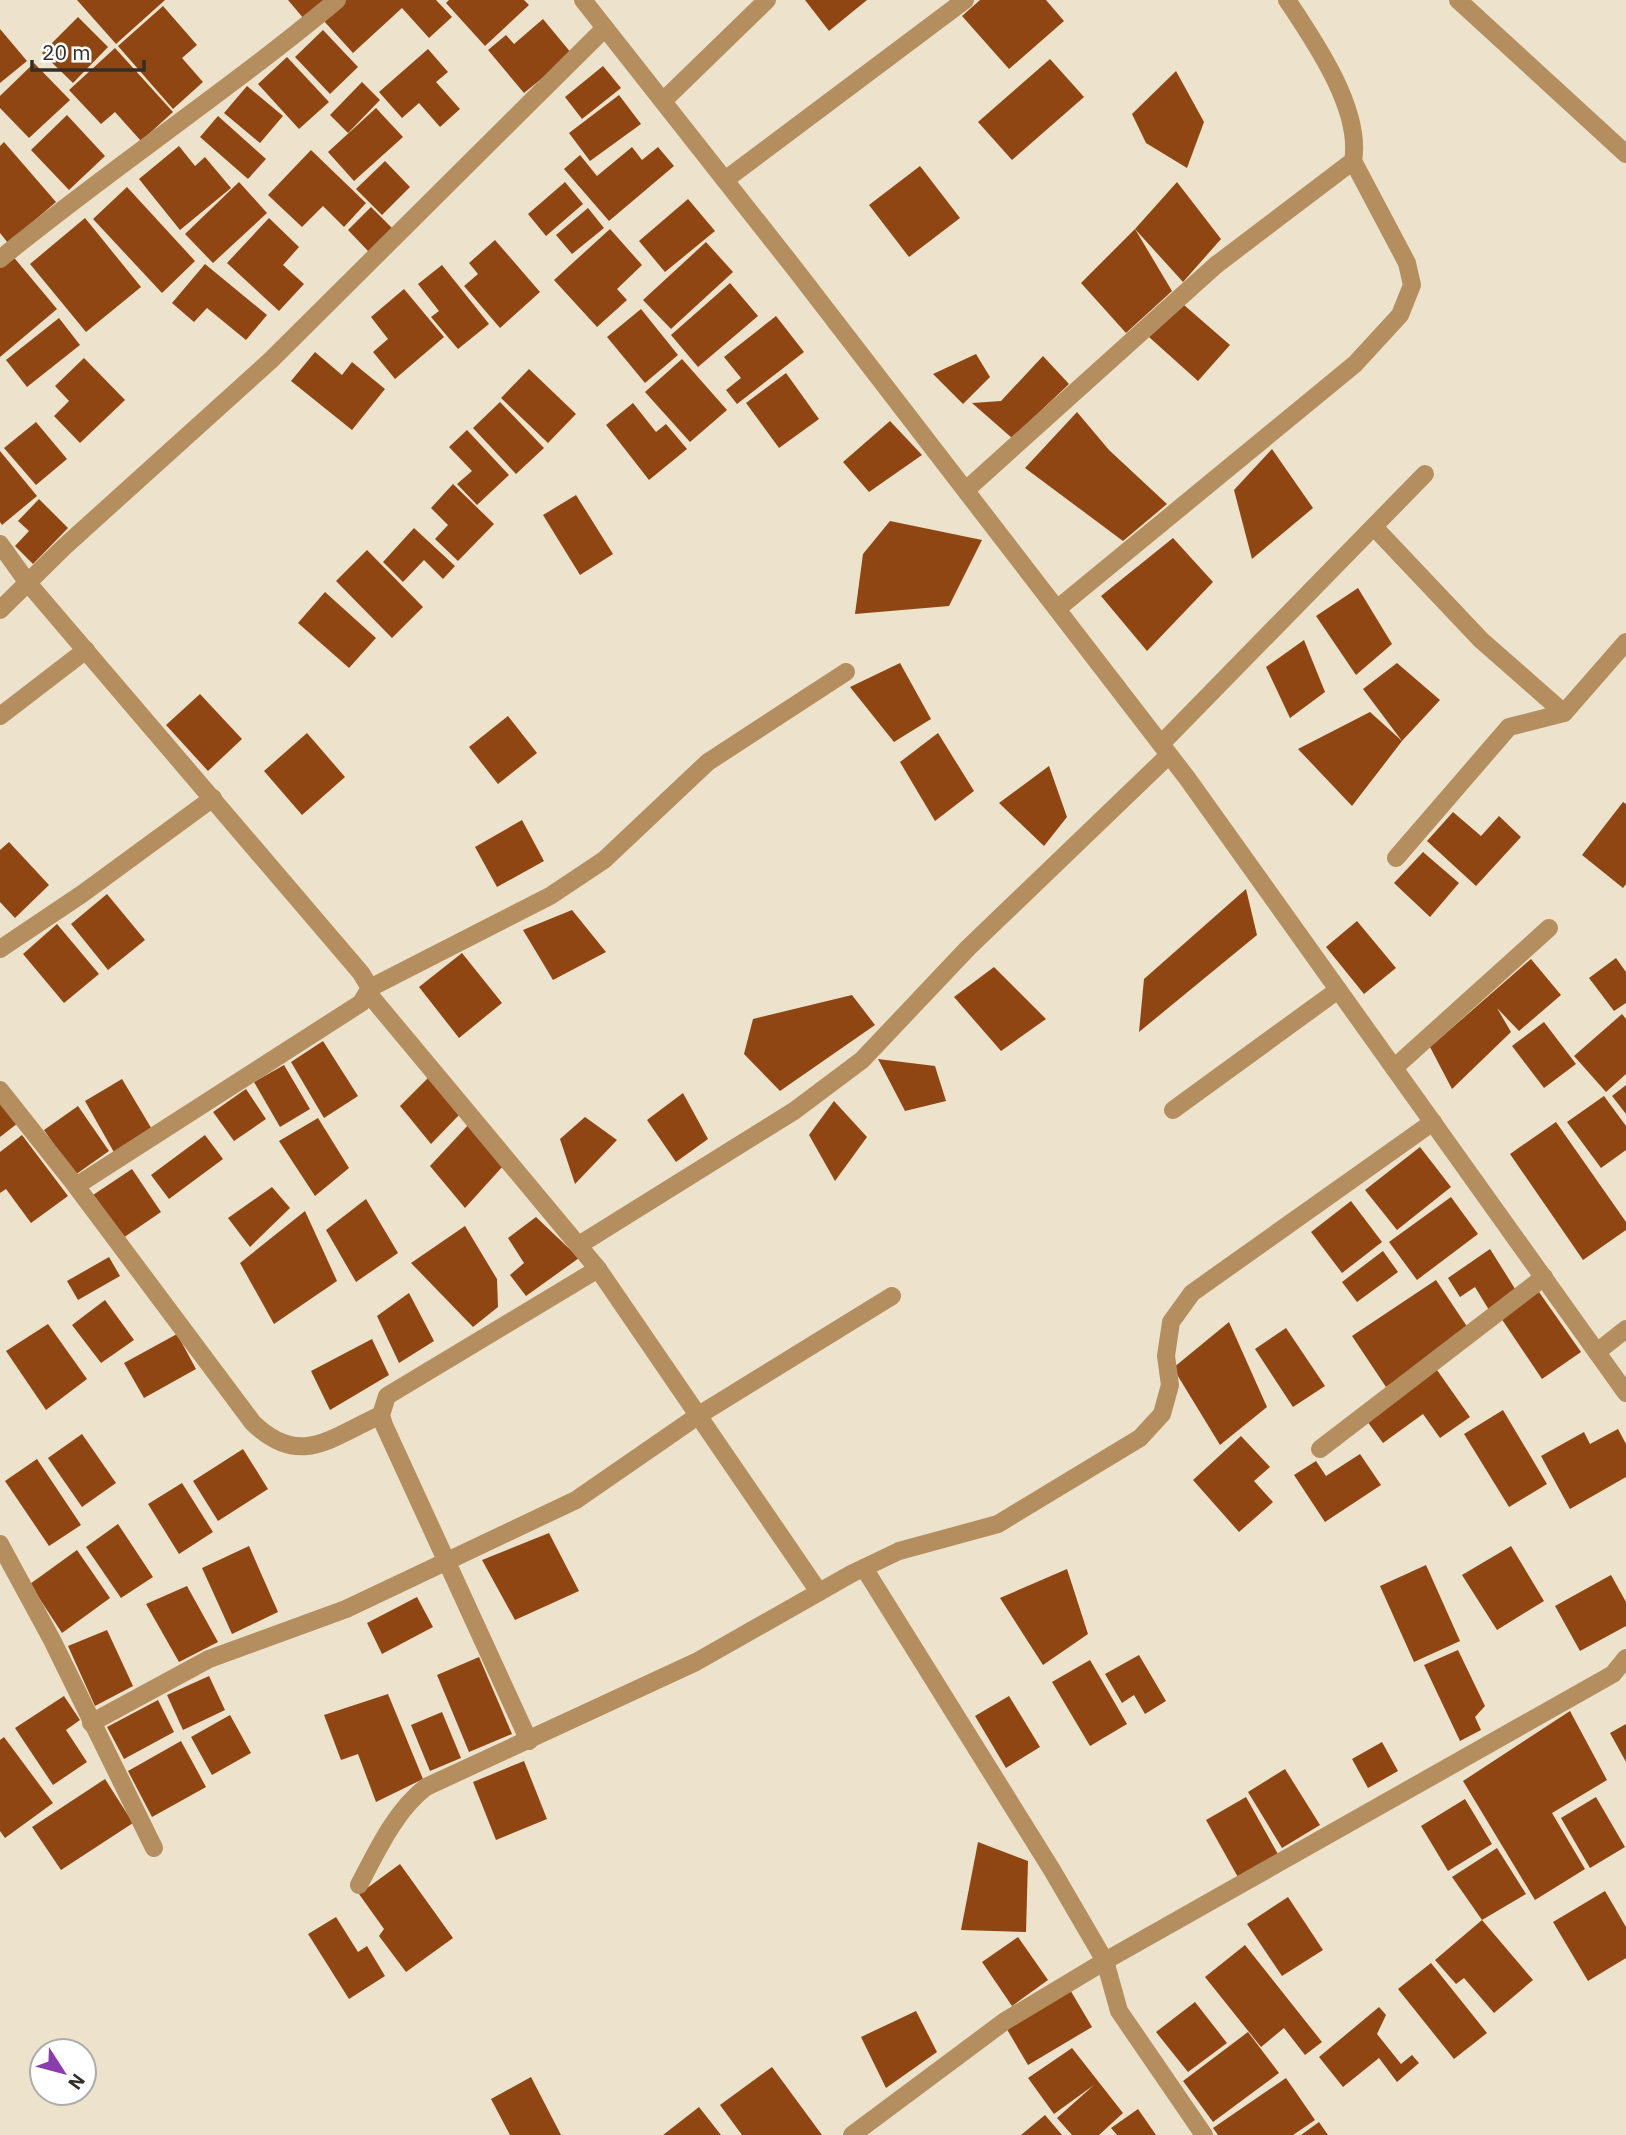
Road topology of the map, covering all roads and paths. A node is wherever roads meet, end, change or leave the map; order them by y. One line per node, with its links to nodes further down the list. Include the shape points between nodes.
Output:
1 (337, 0): 12 (street, via 264,61)
2 (583, 0): 7 (street)
3 (767, 0): 8 (street)
4 (965, 0): 11 (street)
5 (1287, 0): 10 (street, via 1349,110 1356,142)
6 (1458, 0): 9 (street)
7 (605, 28): 8 (street); 17 (street, via 271,360)
8 (663, 101): 11 (street)
9 (1626, 154)
10 (1353, 161): 14 (street, via 1216,265); 18 (street, via 1407,263 1412,285 1400,315 1355,364)
11 (725, 180): 14 (street)
12 (0, 259)
13 (1425, 474): 15 (street)
14 (966, 490): 18 (street)
15 (1375, 528): 23 (street, via 1481,640); 25 (street, via 1283,616)
16 (0, 544): 17 (street)
17 (28, 583): 19 (street); 21 (street)
18 (1057, 609): 25 (street)
19 (0, 611)
20 (1626, 642): 23 (street)
21 (86, 650): 24 (street); 26 (street)
22 (846, 672): 30 (street, via 708,762 604,860 550,896)
23 (1564, 713): 27 (street, via 1509,727)
24 (0, 716)
25 (1165, 750): 31 (street); 37 (street, via 862,1060 794,1111)
26 (212, 798): 29 (street); 30 (street, via 361,973)
27 (1396, 858)
28 (1549, 928): 32 (street)
29 (0, 949)
30 (369, 990): 36 (street, via 360,1003); 37 (street)
31 (1338, 990): 32 (street); 34 (street)
32 (1394, 1068): 35 (street)
33 (0, 1090): 36 (street)
34 (1173, 1110)
35 (1433, 1122): 39 (street); 49 (street, via 1192,1293 1171,1322 1166,1356 1170,1385 1162,1414 1140,1438 998,1524 899,1551)
36 (76, 1186): 44 (street, via 253,1423 271,1440 290,1448 312,1446)
37 (579, 1245): 38 (street)
38 (598, 1269): 44 (street, via 387,1396); 45 (street)
39 (1544, 1277): 42 (street); 46 (street)
40 (892, 1296): 45 (street)
41 (1626, 1329): 42 (street)
42 (1597, 1352): 43 (street)
43 (1626, 1392)
44 (381, 1415): 48 (street)
45 (699, 1415): 48 (street, via 576,1500); 50 (street)
46 (1320, 1449)
47 (0, 1544): 52 (street)
48 (447, 1563): 52 (street, via 346,1609 209,1659); 53 (street)
49 (864, 1568): 50 (street); 56 (street)
50 (819, 1592): 53 (street, via 696,1662)
51 (1626, 1658): 56 (street, via 1613,1674)
52 (91, 1723): 54 (street)
53 (530, 1741): 55 (street, via 426,1787 412,1798)
54 (154, 1847)
55 (359, 1885)
56 (1105, 1961): 57 (street, via 1005,2021); 58 (street, via 1119,2011)
57 (852, 2135)
58 (1204, 2135)

